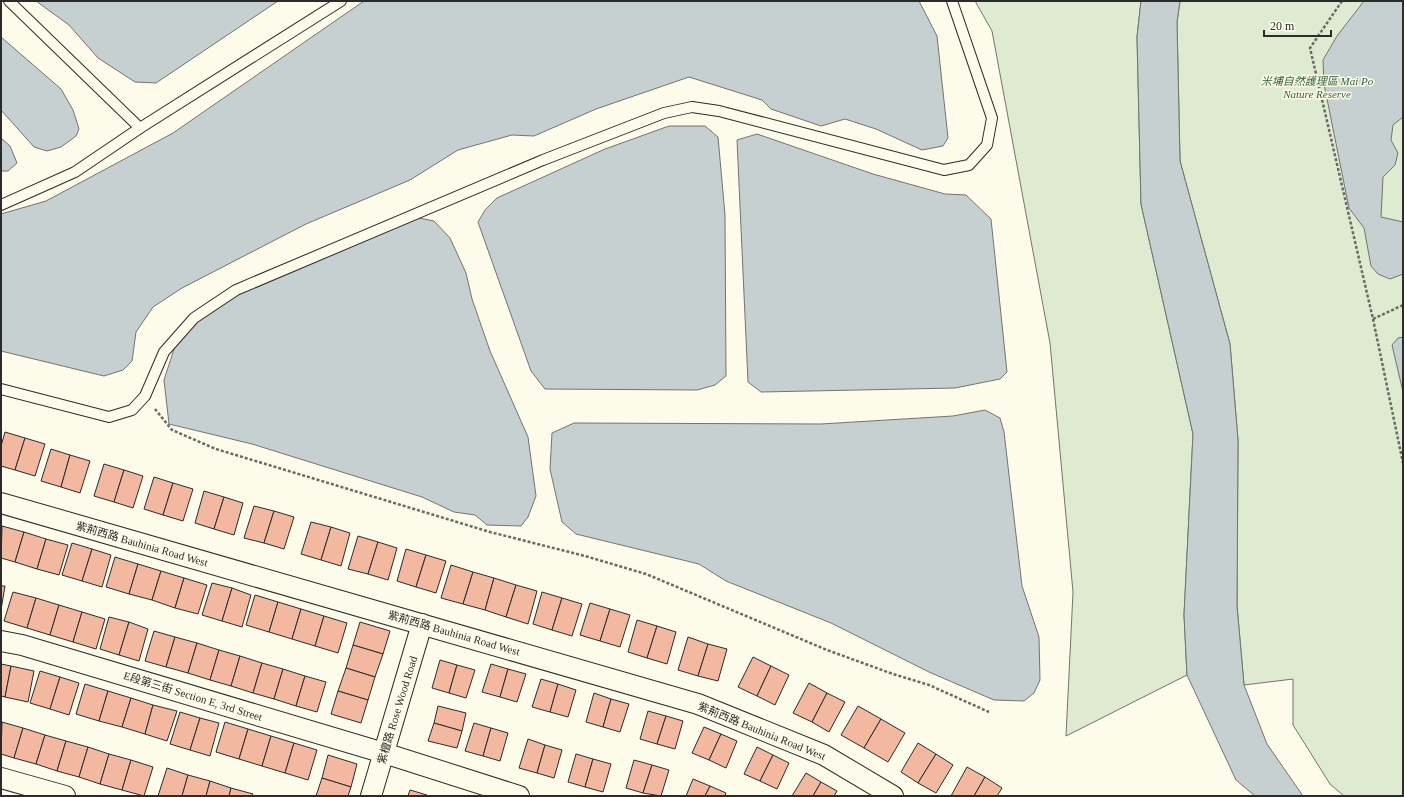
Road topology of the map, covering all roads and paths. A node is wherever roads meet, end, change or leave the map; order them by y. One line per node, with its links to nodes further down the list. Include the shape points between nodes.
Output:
1 (9, 1): 5 (lane)
2 (341, 1): 5 (lane)
3 (952, 1): 10 (lane, via 992,118 987,145 969,165 944,170 719,111 692,107 664,113 543,160 236,290 194,318 164,352)
4 (1342, 1): 8 (path, via 1310,48)
5 (140, 128): 6 (lane, via 75,172)
6 (1, 205)
7 (1403, 305): 8 (path)
8 (1373, 319): 11 (path)
9 (1, 389): 10 (lane, via 109,417 132,410)
10 (145, 396): 15 (path, via 172,430 216,449 490,532 646,574 827,650 929,685)
11 (1403, 463)
12 (1, 503): 13 (street, 紫荊西路 Bauhinia Road West)
13 (422, 624): 16 (street, 紫檀路 Rose Wood Road); 21 (street, 紫荊西路 Bauhinia Road West, via 698,704 824,755)
14 (1, 641): 16 (street, E段第三街 Section E, 3rd Street, via 22,645)
15 (989, 712)
16 (384, 753): 19 (street, 紫檀路 Rose Wood Road); 20 (street, E段第三街 Section E, 3rd Street)
17 (1, 778): 18 (street)
18 (65, 796)
19 (371, 796)
20 (519, 796)
21 (893, 796)

